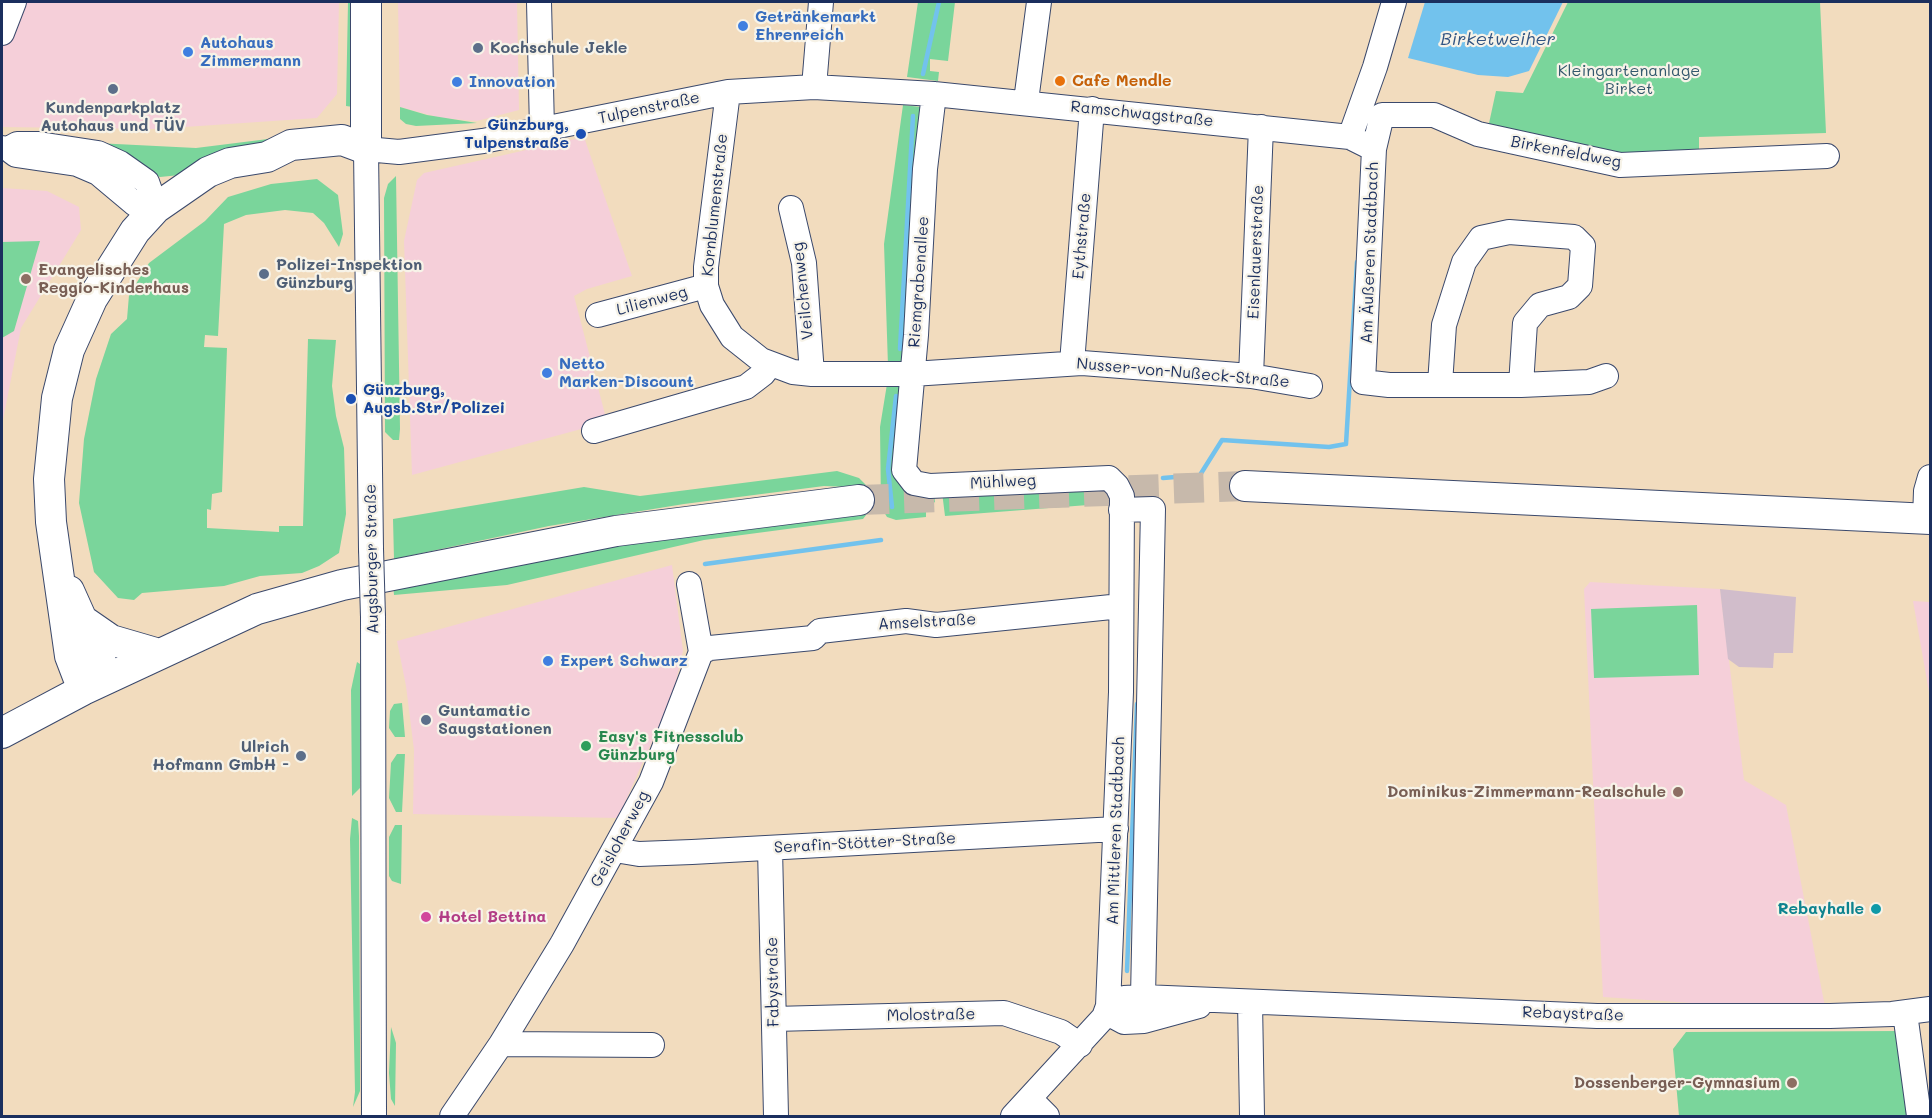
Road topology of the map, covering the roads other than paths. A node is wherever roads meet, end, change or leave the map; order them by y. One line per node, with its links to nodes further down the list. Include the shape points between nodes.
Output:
1 (14, 2): 7 (street)
2 (366, 2): 18 (main road, Augsburger Straße)
3 (539, 2): 15 (street)
4 (821, 2): 8 (street)
5 (1039, 2): 11 (street)
6 (1394, 2): 13 (street)
7 (2, 33)
8 (814, 87): 9 (street, Tulpenstraße); 10 (street, Tulpenstraße)
9 (728, 92): 15 (street, Tulpenstraße); 23 (street, Kornblumenstraße)
10 (934, 94): 11 (street, Ramschwagstraße); 28 (street, Riemgrabenallee)
11 (1026, 101): 12 (street, Ramschwagstraße)
12 (1092, 109): 14 (street, Ramschwagstraße); 25 (street, Eythstraße)
13 (1372, 109): 16 (street); 19 (street); 20 (street, Birkenfeldweg, via 1434,115 1478,134 1620,165)
14 (1261, 127): 16 (street, Ramschwagstraße); 29 (street, Eisenlauerstraße)
15 (542, 129): 18 (street, Tulpenstraße, via 407,151)
16 (1350, 137): 19 (street, Am Äußeren Stadtbach)
17 (5, 149): 21 (street, via 17,144 39,144 98,153 147,182)
18 (366, 149): 21 (main road, via 342,140 291,146 267,157 230,163 208,172); 64 (street, Augsburger Straße, bridge, via 373,617)
19 (1374, 149): 31 (street, Am Äußeren Stadtbach, via 1364,382)
20 (1827, 156)
21 (156, 208): 42 (main road, via 120,252 92,299 69,350 51,438 49,479)
22 (791, 208): 27 (street, Veilchenweg, via 804,263)
23 (706, 286): 24 (street, Lilienweg); 26 (street, Kornblumenstraße, via 712,305 732,337)
24 (598, 315)
25 (1072, 363): 28 (street, Nusser-von-Nußeck-Straße); 29 (street, Nusser-von-Nußeck-Straße)
26 (770, 365): 27 (street, Kornblumenstraße); 34 (street, via 746,387)
27 (812, 374): 28 (street, Kornblumenstraße)
28 (912, 374): 35 (street, Riemgrabenallee)
29 (1251, 376): 33 (street, Nusser-von-Nußeck-Straße)
30 (1606, 376): 32 (street, via 1589,382)
31 (1440, 384): 32 (street); 32 (street, via 1444,325 1464,262 1481,238 1509,232 1574,237 1583,246 1580,286 1569,297 1540,305 1525,323)
32 (1521, 385)
33 (1310, 386)
34 (594, 431)
35 (904, 470): 37 (street, Mühlweg, via 914,483 930,486)
36 (1930, 477): 41 (street, via 1926,491)
37 (1108, 478): 40 (street, Am Mittleren Stadtbach, via 1122,496)
38 (1245, 486): 41 (main road)
39 (859, 500): 47 (main road, via 616,531 393,574 257,609)
40 (1121, 510): 44 (street, Am Mittleren Stadtbach); 53 (street, Am Mittleren Stadtbach, via 1153,509)
41 (1928, 519)
42 (56, 566): 45 (main road); 48 (main road, via 70,656)
43 (690, 584): 46 (street)
44 (1121, 606): 46 (street, Amselstraße, via 936,625 906,621); 50 (street, Am Mittleren Stadtbach)
45 (85, 622): 47 (main road, via 111,640); 48 (main road)
46 (701, 652): 52 (street, Geisloherweg, via 651,782)
47 (159, 654): 48 (main road)
48 (95, 684): 49 (main road)
49 (2, 733)
50 (1116, 829): 51 (street, Serafin-Stötter-Straße); 56 (street, Am Mittleren Stadtbach)
51 (770, 848): 52 (street, Serafin-Stötter-Straße, via 639,854); 59 (street, Fabystraße)
52 (615, 850): 60 (street, Geisloherweg)
53 (1143, 997): 54 (street, Rebaystraße); 56 (street, Rebaystraße, via 1124,998)
54 (1215, 1000): 55 (street, Rebaystraße); 56 (street, Rebaystraße, via 1144,1021 1124,1022 1111,1015)
55 (1250, 1002): 58 (street, Rebaystraße, via 1597,1016); 69 (street)
56 (1108, 1006): 62 (street, Am Mittleren Stadtbach, via 1104,1017)
57 (1930, 1009): 58 (street, Rebaystraße)
58 (1905, 1013): 70 (street)
59 (774, 1018): 62 (street, Molostraße, via 1004,1013 1061,1032); 66 (street, Fabystraße)
60 (501, 1044): 61 (street); 65 (street, Geisloherweg)
61 (652, 1045)
62 (1080, 1045): 63 (street, Am Mittleren Stadtbach)
63 (1030, 1099): 67 (street, Am Mittleren Stadtbach); 68 (street)
64 (374, 1116)
65 (452, 1116)
66 (776, 1116)
67 (1013, 1116)
68 (1047, 1116)
69 (1252, 1116)
70 (1919, 1116)

